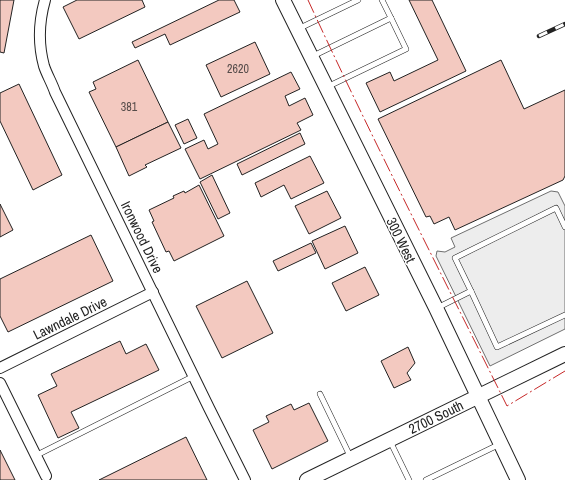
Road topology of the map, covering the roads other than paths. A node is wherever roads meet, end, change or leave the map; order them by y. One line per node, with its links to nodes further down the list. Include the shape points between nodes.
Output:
1 (45, 0): 11 (street, Ironwood Drive, via 40,43 44,66)
2 (283, 0): 6 (main road, 300 West)
3 (358, 0): 6 (lane)
4 (382, 0): 5 (lane)
5 (391, 18): 7 (lane); 8 (lane, via 406,49)
6 (298, 29): 7 (main road, 300 West)
7 (311, 57): 8 (main road, 300 West)
8 (326, 87): 12 (main road, 300 West)
9 (565, 227): 10 (lane, via 556,208 455,258)
10 (471, 291): 12 (lane); 13 (lane, via 497,347)
11 (153, 292): 15 (street, Lawndale Drive); 16 (street, Ironwood Drive)
12 (436, 308): 19 (main road, 300 West)
13 (565, 315)
14 (565, 354): 19 (main road, 2700 South)
15 (0, 368)
16 (194, 376): 22 (lane); 25 (street, Ironwood Drive)
17 (0, 383): 22 (street)
18 (320, 394): 23 (lane)
19 (478, 396): 20 (main road, 2700 South); 21 (main road, 300 West)
20 (390, 440): 23 (main road, 2700 South); 27 (lane)
21 (500, 444): 28 (lane); 29 (main road, 300 West)
22 (35, 456): 24 (street)
23 (351, 458): 26 (main road, 2700 South)
24 (47, 478)
25 (245, 480)
26 (307, 480)
27 (409, 480)
28 (426, 480)
29 (518, 480)

